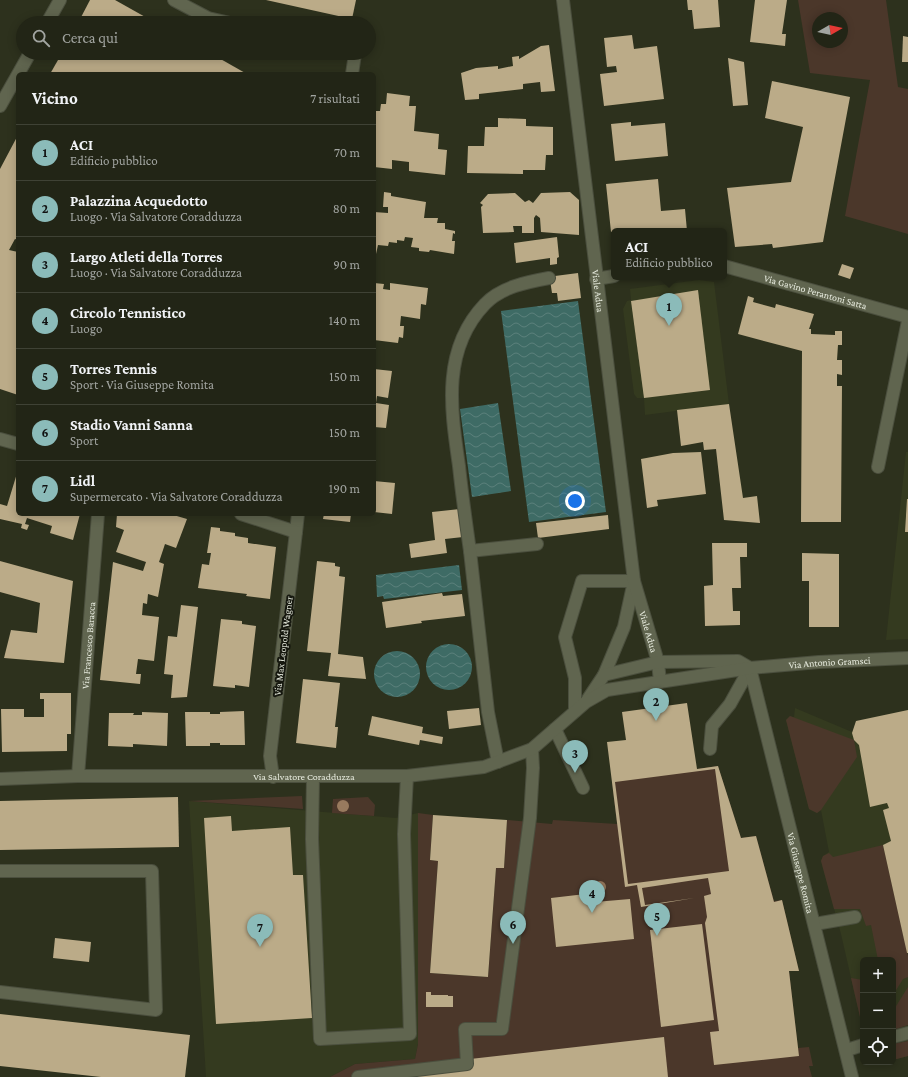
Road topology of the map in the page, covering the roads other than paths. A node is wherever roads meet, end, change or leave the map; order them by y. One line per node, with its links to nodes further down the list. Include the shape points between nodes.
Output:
1 (60, 0): 4 (main road)
2 (174, 0): 5 (main road)
3 (563, 0): 15 (main road, Viale Adua)
4 (51, 16)
5 (204, 16)
6 (26, 60): 8 (main road)
7 (352, 60): 9 (main road)
8 (19, 72)
9 (352, 72)
10 (16, 78): 11 (main road)
11 (0, 106)
12 (727, 267): 16 (main road, Via Gavino Perantoni Satta)
13 (611, 276): 15 (main road)
14 (549, 278): 26 (main road, via 520,284 485,303 466,330 456,354 451,383 451,415)
15 (596, 279): 27 (main road, Viale Adua)
16 (908, 317)
17 (908, 321): 20 (main road)
18 (0, 438): 19 (main road)
19 (16, 443)
20 (878, 467)
21 (98, 516): 39 (main road, Via Francesco Baracca)
22 (247, 516): 24 (main road)
23 (298, 516): 24 (main road, Via Max Leopold Wagner)
24 (296, 532): 41 (main road, Via Max Leopold Wagner, via 270,756)
25 (537, 544): 26 (main road)
26 (470, 551): 38 (main road, via 488,712)
27 (634, 581): 29 (main road, Viale Adua); 31 (main road, Viale Adua, via 624,627); 34 (main road, via 582,581 565,637 575,678)
28 (908, 658): 30 (main road, Via Antonio Gramsci)
29 (658, 662): 30 (main road, Via Antonio Gramsci, via 738,661); 31 (main road); 32 (main road, Viale Adua)
30 (750, 668): 32 (main road, Via Antonio Gramsci); 37 (main road, via 730,704 712,726); 47 (main road, Via Giuseppe Romita)
31 (604, 675): 33 (main road, Via Salvatore Coradduzza)
32 (660, 682): 33 (main road, Via Salvatore Coradduzza, via 607,690)
33 (586, 702): 34 (main road, Via Salvatore Coradduzza)
34 (575, 711): 35 (main road, Via Salvatore Coradduzza)
35 (555, 729): 36 (main road, Via Salvatore Coradduzza); 44 (main road)
36 (532, 749): 38 (main road, Via Salvatore Coradduzza); 53 (main road, via 530,818 502,1029 465,1029 467,1064)
37 (710, 749)
38 (498, 762): 40 (main road, Via Salvatore Coradduzza, via 484,767)
39 (78, 776): 41 (main road, Via Salvatore Coradduzza); 43 (main road, Via Salvatore Coradduzza)
40 (407, 776): 42 (main road, Via Salvatore Coradduzza); 42 (main road, via 404,834 410,1034 320,1039 312,839)
41 (273, 777): 42 (main road, Via Salvatore Coradduzza)
42 (313, 777)
43 (0, 779)
44 (583, 788)
45 (0, 871): 48 (main road, via 152,871 156,1010)
46 (855, 917): 47 (main road)
47 (815, 924): 52 (main road, Via Giuseppe Romita)
48 (0, 992)
49 (908, 1033): 50 (main road)
50 (896, 1036)
51 (860, 1047): 52 (main road)
52 (847, 1050): 54 (main road, Via Giuseppe Romita)
53 (358, 1077)
54 (852, 1077)

